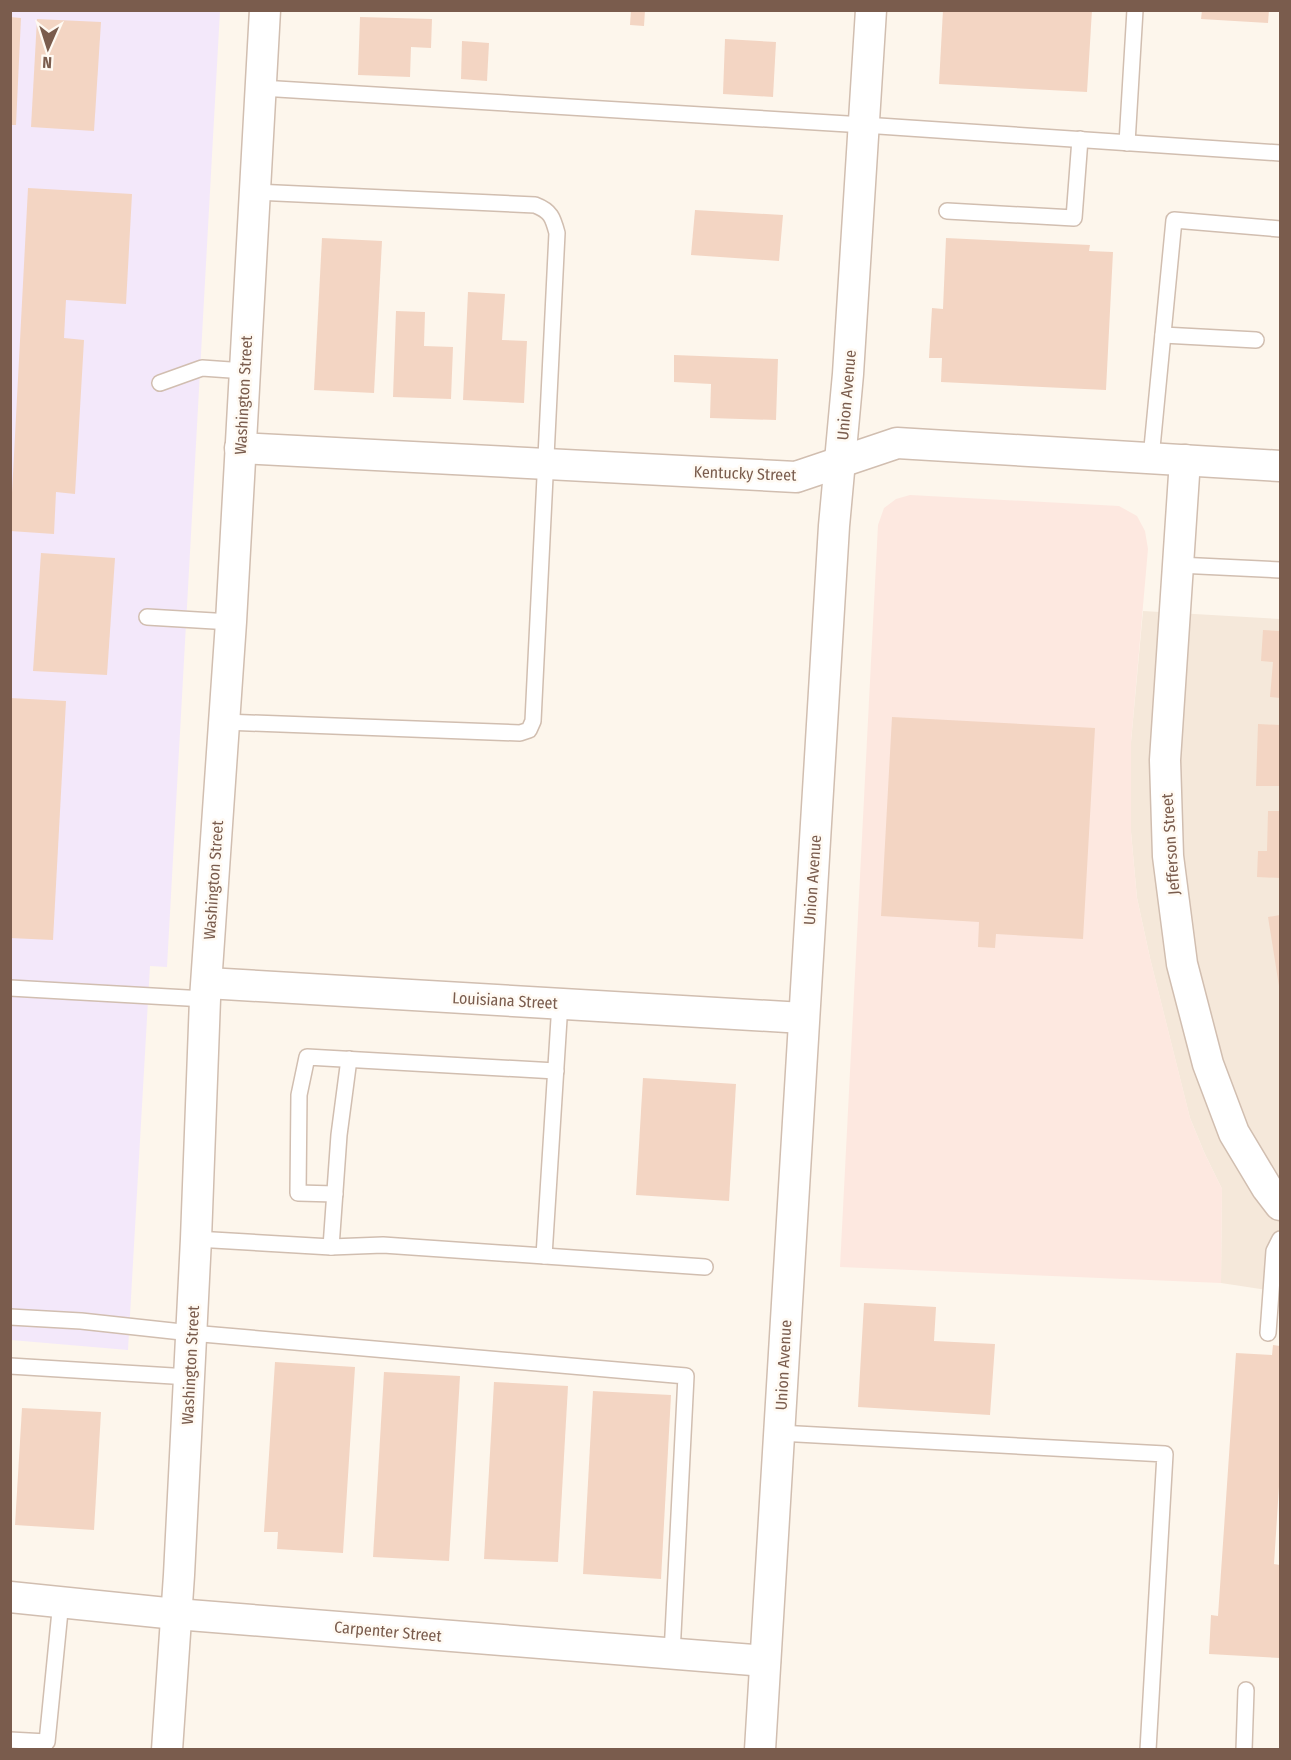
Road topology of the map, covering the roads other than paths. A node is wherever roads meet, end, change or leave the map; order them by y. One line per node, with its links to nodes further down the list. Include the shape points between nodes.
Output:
1 (265, 10): 4 (street, Washington Street)
2 (871, 10): 5 (street, Union Avenue)
3 (1135, 10): 7 (lane)
4 (261, 88): 5 (lane); 9 (street, Washington Street)
5 (864, 125): 6 (lane); 19 (street, Union Avenue)
6 (1080, 139): 7 (lane); 10 (lane, via 1074,218)
7 (1127, 143): 8 (lane)
8 (1281, 153)
9 (255, 192): 14 (street, Washington Street); 20 (lane, via 535,205 546,209 557,233)
10 (947, 211)
11 (1281, 229): 12 (lane, via 1174,220)
12 (1163, 335): 13 (lane); 17 (lane)
13 (1256, 340)
14 (245, 370): 15 (lane, via 202,368); 16 (street, Washington Street)
15 (160, 382)
16 (240, 448): 20 (street, Kentucky Street); 25 (street, Washington Street)
17 (1151, 458): 18 (street, Kentucky Street); 19 (street, Kentucky Street, via 897,443)
18 (1185, 460): 21 (street, Kentucky Street); 22 (street, Jefferson Street)
19 (840, 462): 20 (street, Kentucky Street, via 796,477); 30 (street, Union Avenue)
20 (547, 464): 26 (lane, via 533,721 529,730 520,733)
21 (1281, 466)
22 (1178, 565): 23 (lane); 34 (street, Jefferson Street, via 1165,760 1168,856 1182,964 1208,1064 1234,1133)
23 (1281, 570)
24 (147, 617): 25 (lane)
25 (231, 622): 26 (street, Washington Street)
26 (224, 722): 28 (street, Washington Street)
27 (10, 988): 28 (lane)
28 (206, 991): 29 (street, Louisiana Street); 35 (street, Washington Street)
29 (560, 1003): 30 (street, Louisiana Street); 32 (lane)
30 (803, 1018): 45 (street, Union Avenue)
31 (350, 1059): 32 (lane); 33 (lane); 33 (lane, via 307,1057 298,1095 298,1193)
32 (556, 1071): 38 (lane)
33 (335, 1194): 37 (lane)
34 (1281, 1205)
35 (196, 1239): 37 (lane); 41 (street, Washington Street)
36 (1281, 1239): 42 (lane, via 1274,1251)
37 (331, 1247): 38 (lane, via 383,1245)
38 (544, 1256): 39 (lane)
39 (705, 1267)
40 (10, 1317): 41 (lane)
41 (191, 1333): 44 (street, Washington Street); 49 (lane, via 686,1376)
42 (1268, 1333)
43 (10, 1366): 44 (lane)
44 (189, 1377): 48 (street, Washington Street)
45 (779, 1433): 50 (street, Union Avenue); 55 (lane, via 1165,1454)
46 (10, 1597): 47 (street, Carpenter Street)
47 (61, 1601): 48 (street, Carpenter Street); 52 (lane, via 47,1742)
48 (176, 1614): 49 (street, Carpenter Street); 53 (street, Washington Street)
49 (672, 1654): 50 (street, Carpenter Street)
50 (765, 1661): 54 (street, Union Avenue)
51 (1246, 1689): 56 (lane)
52 (10, 1740)
53 (167, 1749)
54 (760, 1749)
55 (1148, 1749)
56 (1244, 1749)

